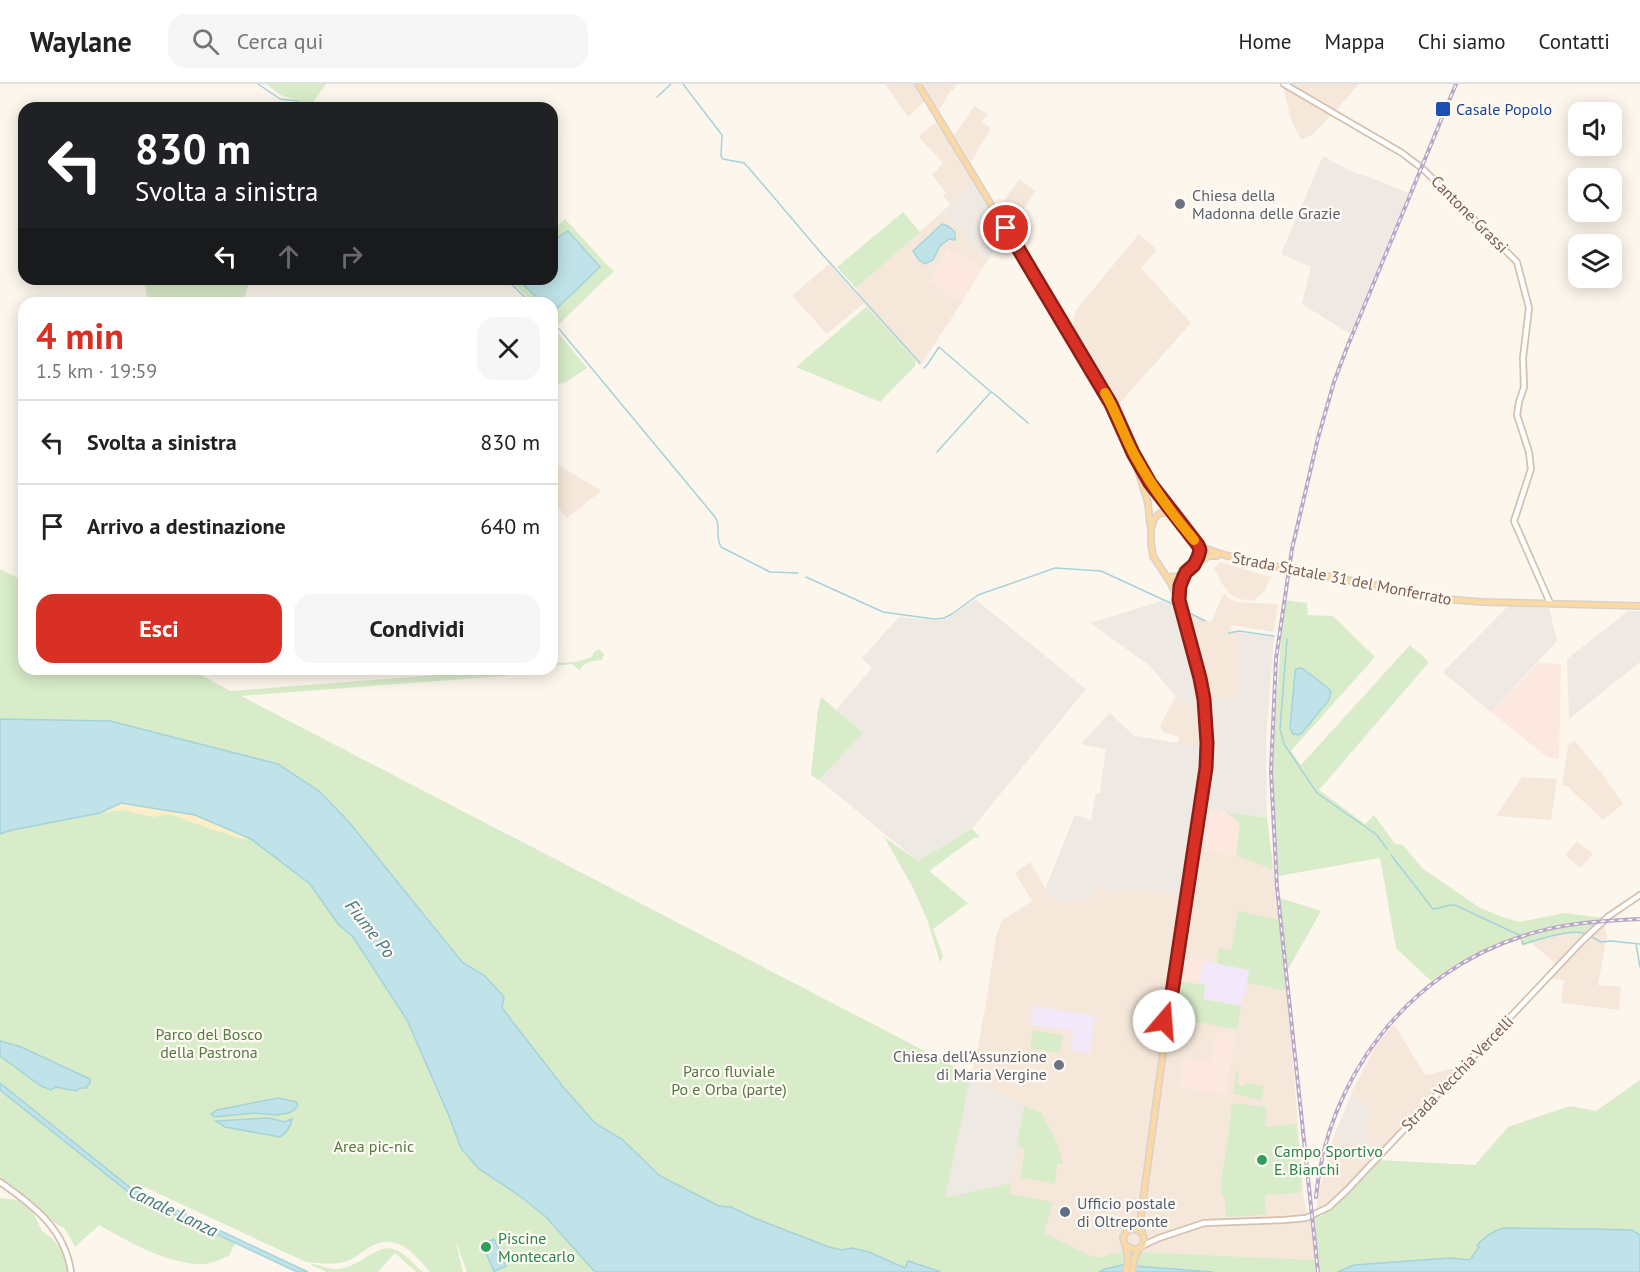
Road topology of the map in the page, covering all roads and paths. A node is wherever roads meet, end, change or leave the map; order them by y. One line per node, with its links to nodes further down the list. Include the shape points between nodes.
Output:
1 (918, 84): 3 (main road, via 1095,376)
2 (1284, 84): 12 (street, Cantone Grassi, via 1424,168 1518,265 1529,308 1524,387 1517,415 1531,469 1514,521)
3 (1133, 453): 4 (main road); 5 (main road, via 1148,503)
4 (1174, 516): 5 (main road, via 1158,514); 6 (main road)
5 (1151, 529): 10 (main road, via 1153,556)
6 (1198, 545): 7 (main road, Strada Statale 31 del Monferrato); 8 (main road)
7 (1224, 555): 8 (main road, Strada Statale 31 del Monferrato, via 1206,557); 12 (main road, Strada Statale 31 del Monferrato, bridge, via 1445,599)
8 (1194, 565): 9 (main road)
9 (1186, 572): 10 (main road, via 1177,577); 11 (main road)
10 (1166, 576): 11 (main road)
11 (1179, 602): 16 (main road, via 1200,678 1207,743)
12 (1550, 603): 13 (main road, Strada Statale 31 del Monferrato)
13 (1640, 606)
14 (1640, 895): 19 (street, Strada Vecchia Vercelli, via 1582,941 1329,1207 1295,1220 1204,1224)
15 (0, 1182): 22 (street, via 34,1207 55,1231)
16 (1141, 1215): 17 (main road); 18 (main road)
17 (1130, 1229): 18 (main road); 20 (main road, via 1123,1237)
18 (1142, 1234): 19 (street); 21 (main road, via 1144,1240)
19 (1156, 1239): 21 (street, Strada Vecchia Vercelli)
20 (1126, 1248): 21 (main road); 23 (main road)
21 (1139, 1249): 24 (main road)
22 (71, 1272)
23 (1126, 1272)
24 (1132, 1272)

